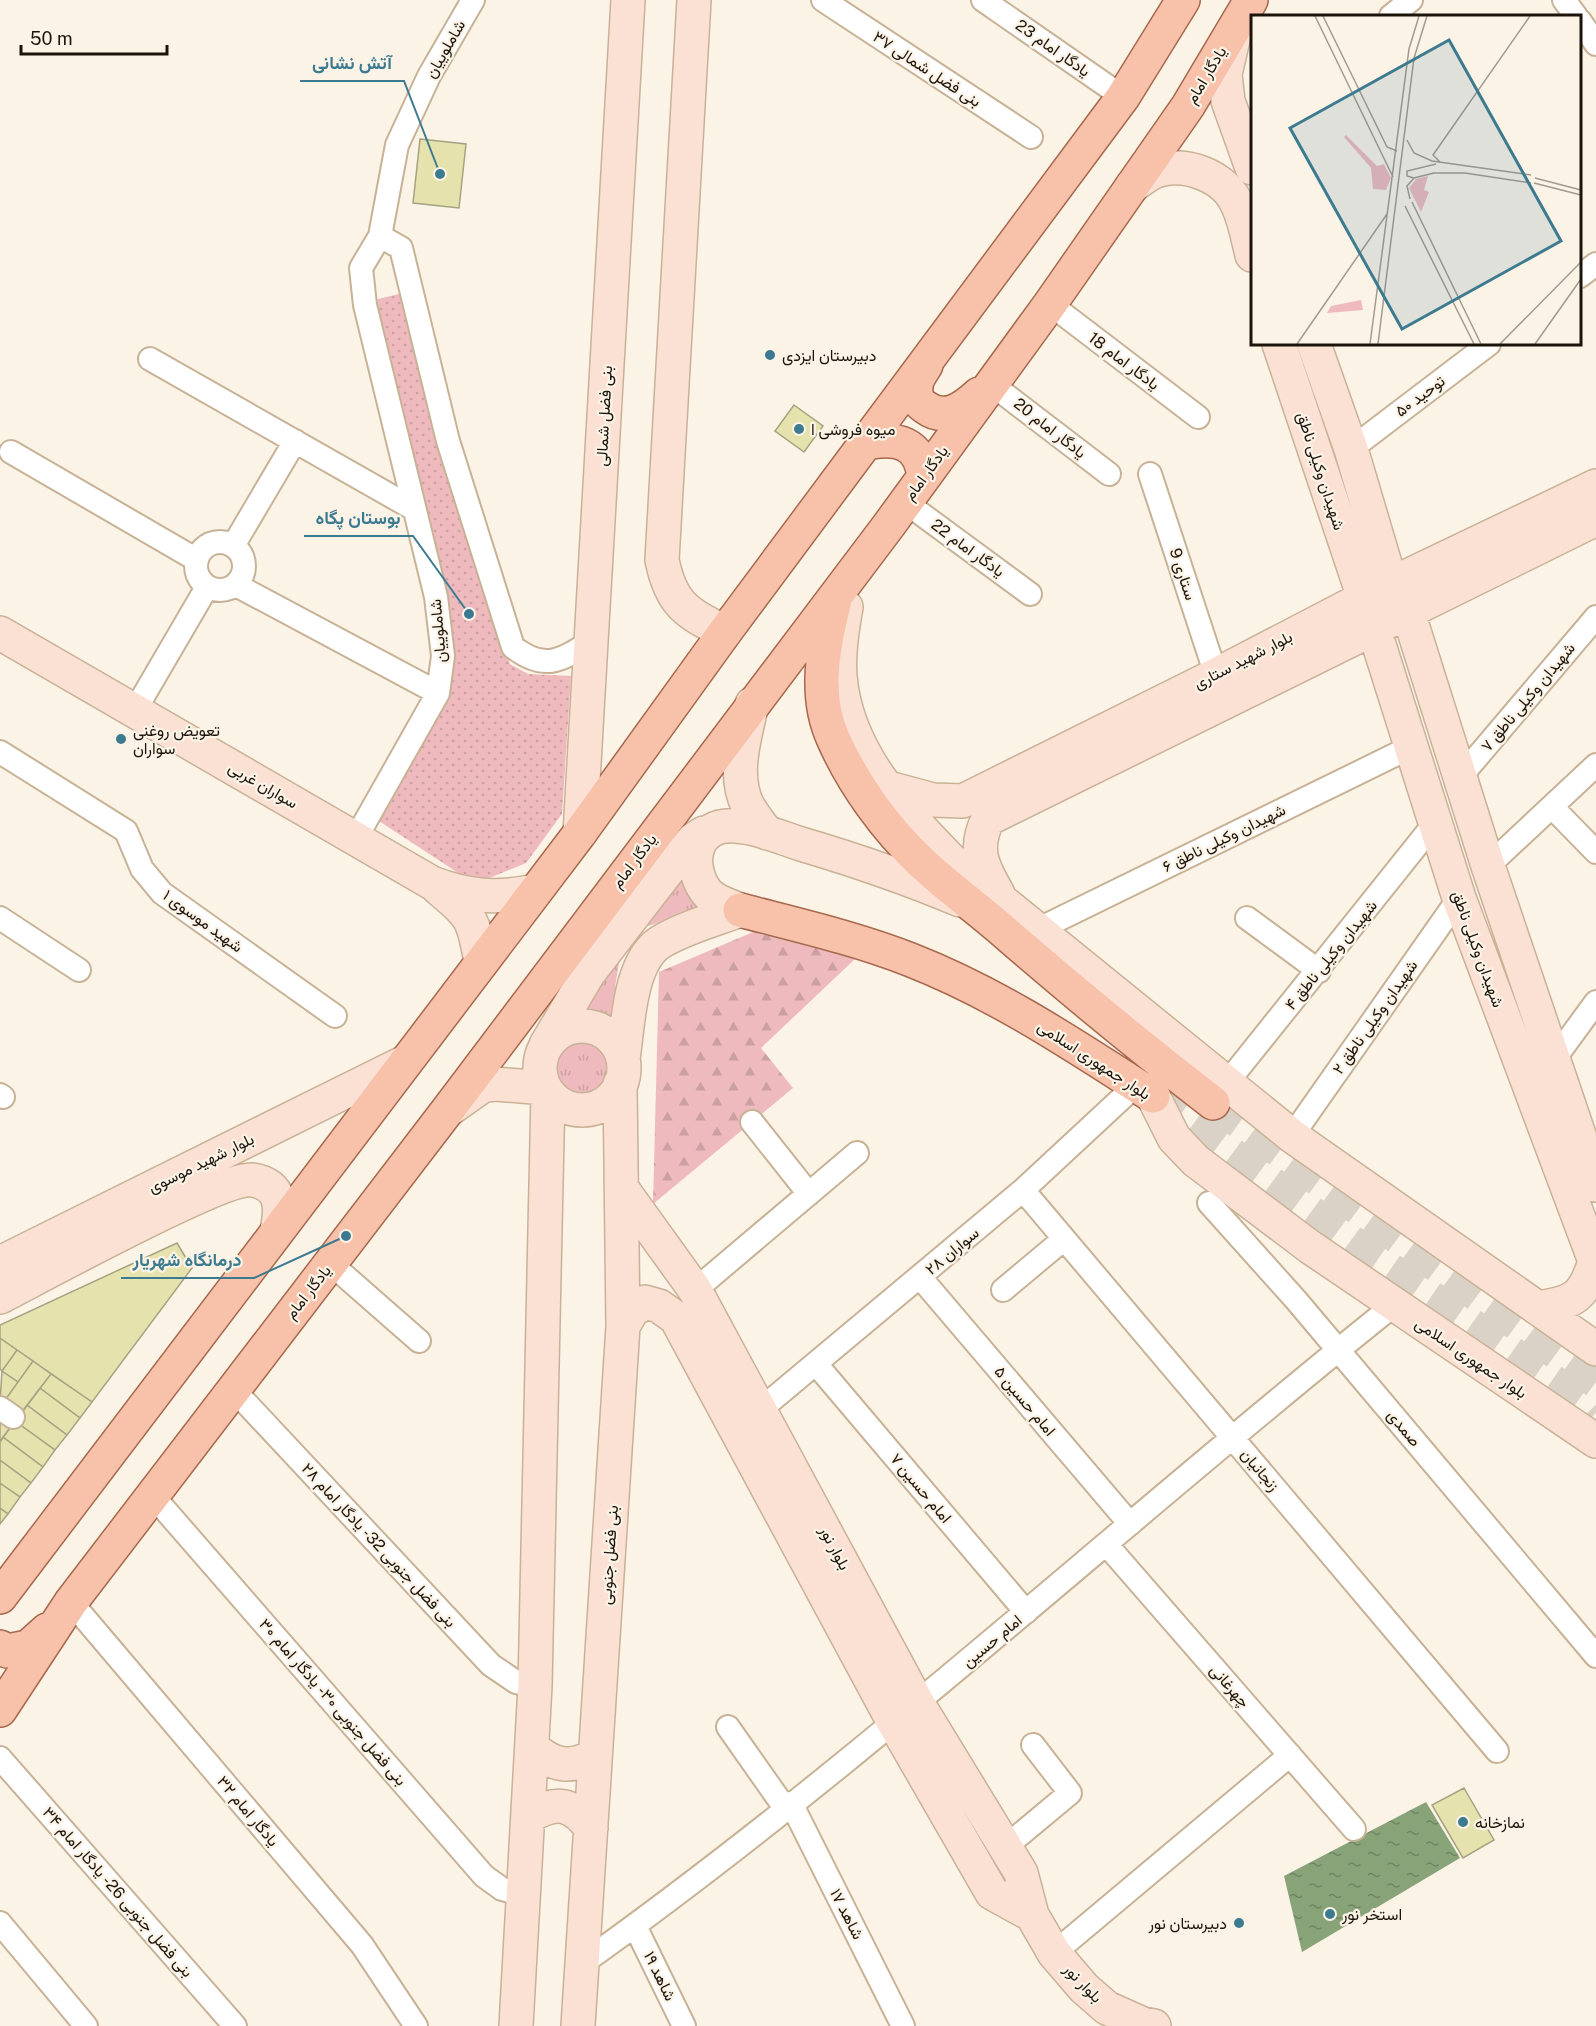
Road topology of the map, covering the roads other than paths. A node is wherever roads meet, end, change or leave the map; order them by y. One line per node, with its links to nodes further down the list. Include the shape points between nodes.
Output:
1 (473, 0): 17 (street, شاملوییان, via 429,76 397,145)
2 (628, 0): 53 (main road, بنی فضل شمالی)
3 (694, 0): 51 (main road, via 662,560 668,587 681,605)
4 (823, 0): 14 (street, بنی فضل شمالی ۳۷)
5 (983, 0): 12 (street, یادگار امام 23)
6 (1183, 0): 12 (main road)
7 (1564, 0): 9 (street)
8 (1244, 12): 13 (main road, via 1225,74 1228,100); 16 (main road, یادگار امام, via 1188,106)
9 (1575, 15)
10 (1581, 22): 11 (street)
11 (1596, 44)
12 (1123, 96): 26 (main road)
13 (1247, 130): 15 (main road)
14 (1031, 137)
15 (1251, 160)
16 (1132, 186): 18 (main road, via 1154,171 1171,168 1187,168 1216,180 1238,205); 21 (main road, یادگار امام)
17 (380, 236): 37 (street, شاملوییان, via 361,268 364,305); 53 (street, via 401,248 448,441 513,647 527,658 560,662)
18 (1251, 251)
19 (1596, 264): 20 (street)
20 (1581, 275)
21 (1050, 304): 27 (main road, یادگار امام); 28 (street, یادگار امام 18)
22 (1279, 345): 40 (main road, شهیدان وکیلی ناطق)
23 (1314, 345): 31 (main road, شهیدان وکیلی ناطق)
24 (1488, 345): 31 (street, توحید ۵۰)
25 (150, 359): 29 (street)
26 (928, 361): 27 (main road, via 916,385 916,395 920,404 938,414 964,408); 30 (main road)
27 (990, 382): 33 (street, یادگار امام 20); 36 (main road, یادگار امام)
28 (1198, 417)
29 (295, 441): 37 (street); 41 (street)
30 (866, 443): 36 (main road, via 885,439 914,450 922,461); 51 (main road)
31 (1351, 449): 39 (main road, شهیدان وکیلی ناطق)
32 (11, 453): 42 (street)
33 (1109, 474)
34 (1150, 474): 54 (street, ستاری 9)
35 (1596, 486): 46 (main road, بلوار شهید ستاری)
36 (915, 490): 44 (main road, یادگار امام); 47 (street, یادگار امام 22)
37 (414, 509): 55 (street, شاملوییان, via 439,621 443,656)
38 (1596, 519): 48 (main road, بلوار شهید ستاری)
39 (1374, 530): 40 (main road, via 1362,540); 46 (main road, شهیدان وکیلی ناطق)
40 (1343, 536): 46 (main road, شهیدان وکیلی ناطق)
41 (233, 546): 42 (street, via 219,542 204,548); 43 (street, via 243,558 244,573)
42 (196, 560): 45 (street, via 198,575)
43 (236, 585): 45 (street, via 222,591); 55 (street)
44 (843, 585): 56 (main road, یادگار امام); 62 (main road, بلوار جمهوری اسلامی, via 840,676 848,719); 76 (main road, بلوار جمهوری اسلامی, via 824,643 824,706 832,737 882,819 922,863)
45 (207, 587): 57 (street)
46 (1377, 591): 54 (main road, بلوار شهید ستاری)
47 (1030, 594)
48 (1408, 612): 50 (main road, بلوار شهید ستاری); 61 (main road)
49 (1596, 617): 61 (street, شهیدان وکیلی ناطق ۷)
50 (1374, 629): 58 (main road, شهیدان وکیلی ناطق); 64 (main road, بلوار شهید ستاری)
51 (725, 632): 67 (main road)
52 (0, 633): 57 (main road, سواران غربی)
53 (592, 641): 67 (main road, بنی فضل شمالی)
54 (1216, 675): 64 (main road, بلوار شهید ستاری)
55 (438, 693): 69 (street, شاملوییان)
56 (752, 704): 66 (main road, via 740,783); 93 (main road, یادگار امام)
57 (134, 712): 69 (main road, سواران غربی)
58 (1411, 747): 65 (main road, شهیدان وکیلی ناطق); 80 (street, شهیدان وکیلی ناطق ۶)
59 (0, 752): 85 (street, شهید موسوی ۱, via 126,831 142,868 162,893)
60 (1596, 765): 63 (street)
61 (1461, 776): 71 (main road)
62 (885, 787): 64 (main road, بلوار شهید ستاری); 75 (main road, بلوار جمهوری اسلامی, via 950,859)
63 (1552, 807): 70 (street); 71 (street)
64 (976, 810): 75 (main road, via 978,846 987,874)
65 (1434, 824): 74 (main road, شهیدان وکیلی ناطق); 83 (street, شهیدان وکیلی ناطق ۴)
66 (757, 830): 68 (main road, via 724,826); 76 (main road, via 911,880)
67 (580, 832): 73 (main road)
68 (706, 832): 77 (main road, via 696,853 697,872 712,897); 86 (main road, via 679,856 588,974)
69 (356, 838): 72 (main road, سواران غربی)
70 (1596, 852)
71 (1488, 866): 87 (main road)
72 (432, 882): 73 (main road, via 479,896 506,897); 81 (main road, via 466,912 475,927)
73 (535, 891): 81 (main road)
74 (1459, 897): 95 (street, شهیدان وکیلی ناطق ٢); 106 (main road, شهیدان وکیلی ناطق)
75 (1004, 903): 80 (main road, بلوار جمهوری اسلامی)
76 (970, 904): 92 (main road, بلوار جمهوری اسلامی, via 1072,991)
77 (740, 910): 89 (main road, via 653,948 633,987); 91 (main road, بلوار جمهوری اسلامی, via 911,960 1033,1020)
78 (0, 918): 82 (street)
79 (1248, 918): 83 (street)
80 (1037, 930): 92 (main road, بلوار جمهوری اسلامی)
81 (481, 962): 88 (main road)
82 (79, 970)
83 (1319, 971): 92 (street, شهیدان وکیلی ناطق ۴)
84 (1596, 1002): 87 (street)
85 (335, 1016)
86 (546, 1045): 89 (main road, via 568,1028 596,1028 618,1046); 90 (main road, via 540,1070)
87 (1555, 1058): 97 (main road)
88 (403, 1064): 102 (main road); 104 (main road, بلوار شهید موسوی)
89 (622, 1072): 90 (main road, via 612,1096 587,1110 559,1103); 98 (main road, بنی فضل جنوبی)
90 (547, 1090): 93 (main road, via 482,1086); 132 (main road)
91 (1144, 1090): 99 (street, سواران ۲۸); 111 (main road, بلوار جمهوری اسلامی, via 1174,1138 1196,1161)
92 (1219, 1094): 95 (main road, بلوار جمهوری اسلامی)
93 (447, 1111): 105 (main road, یادگار امام)
94 (752, 1122): 100 (street)
95 (1292, 1136): 112 (main road, بلوار جمهوری اسلامی)
96 (857, 1153): 100 (street)
97 (1596, 1185)
98 (623, 1190): 108 (main road, بلوار نور); 114 (main road, بنی فضل جنوبی)
99 (1023, 1191): 103 (street, زنجانیان); 107 (street, سواران ۲۸)
100 (809, 1194): 108 (street)
101 (1209, 1203): 117 (street, صمدی)
102 (277, 1230): 110 (main road, بلوار شهید موسوی, via 282,1208 276,1196 267,1185 253,1180 238,1181); 127 (main road)
103 (1064, 1239): 109 (street); 122 (street, زنجانیان)
104 (0, 1263)
105 (330, 1263): 115 (street); 119 (main road, یادگار امام)
106 (1595, 1263): 112 (main road, via 1583,1291 1568,1302)
107 (920, 1277): 118 (street, سواران ۲۸); 125 (street, امام حسین ۵)
108 (690, 1281): 113 (main road, بلوار نور, via 667,1266 659,1275 662,1298); 120 (main road, بلوار نور)
109 (1003, 1290)
110 (0, 1297)
111 (1394, 1305): 117 (street, امام حسین); 121 (main road, بلوار جمهوری اسلامی)
112 (1537, 1308): 116 (main road, بلوار جمهوری اسلامی)
113 (676, 1318): 114 (main road, via 645,1302 632,1311); 134 (main road, بلوار نور)
114 (623, 1326): 140 (main road, بنی فضل جنوبی)
115 (418, 1341)
116 (1596, 1349)
117 (1338, 1350): 122 (street, امام حسین); 131 (street, صمدی)
118 (816, 1364): 120 (street, سواران ۲۸); 128 (street, امام حسین ۷)
119 (233, 1389): 124 (main road, یادگار امام); 132 (street, بنی فضل جنوبی 32 - یادگار امام ۲۸, via 491,1665 516,1682)
120 (761, 1409): 134 (main road, بلوار نور)
121 (1582, 1421): 123 (main road, بلوار جمهوری اسلامی)
122 (1233, 1438): 125 (street, امام حسین); 138 (street, زنجانیان)
123 (1596, 1441)
124 (153, 1496): 129 (main road, یادگار امام); 147 (street, بنی فضل جنوبی ۳۰ - یادگار امام ۳۰, via 484,1875 502,1889)
125 (1130, 1524): 126 (street, امام حسین)
126 (1106, 1544): 128 (street, امام حسین); 139 (street, چهرغانی)
127 (3, 1595)
128 (1026, 1612): 134 (street, امام حسین)
129 (63, 1613): 130 (main road, via 28,1647 7,1651); 133 (main road, یادگار امام); 156 (street, یادگار امام ۳۲, via 362,1945)
130 (0, 1647)
131 (1596, 1656)
132 (536, 1686): 137 (main road)
133 (0, 1710)
134 (905, 1712): 142 (street, امام حسین); 146 (main road, بلوار نور); 148 (main road, بلوار نور, via 992,1893)
135 (728, 1727): 142 (street, شاهد ۱۷)
136 (1033, 1745): 146 (street, via 1070,1794)
137 (533, 1748): 140 (main road, via 546,1760 562,1765 579,1764); 143 (main road)
138 (1497, 1751)
139 (1290, 1755): 145 (street, چهرغانی); 151 (street)
140 (594, 1756): 144 (main road, بنی فضل جنوبی)
141 (0, 1758): 155 (street, بنی فضل جنوبی 26 - یادگار امام ۳۴)
142 (788, 1806): 150 (street, امام حسین); 160 (street, شاهد ۱۷)
143 (530, 1816): 144 (main road, via 545,1806 564,1805 580,1814); 147 (main road)
144 (591, 1828): 152 (main road, بنی فضل جنوبی)
145 (1354, 1829)
146 (1004, 1848): 148 (main road, بلوار نور, via 1021,1873)
147 (524, 1896): 157 (main road)
148 (1032, 1915): 151 (main road, بلوار نور)
149 (0, 1923): 154 (street)
150 (635, 1926): 152 (street, امام حسین); 159 (street, شاهد ۱۹)
151 (1054, 1953): 153 (main road, بلوار نور, via 1107,2008)
152 (580, 1965): 158 (main road, بنی فضل جنوبی)
153 (1148, 2025)
154 (86, 2026)
155 (235, 2026)
156 (416, 2026)
157 (516, 2026)
158 (578, 2026)
159 (684, 2026)
160 (903, 2026)

